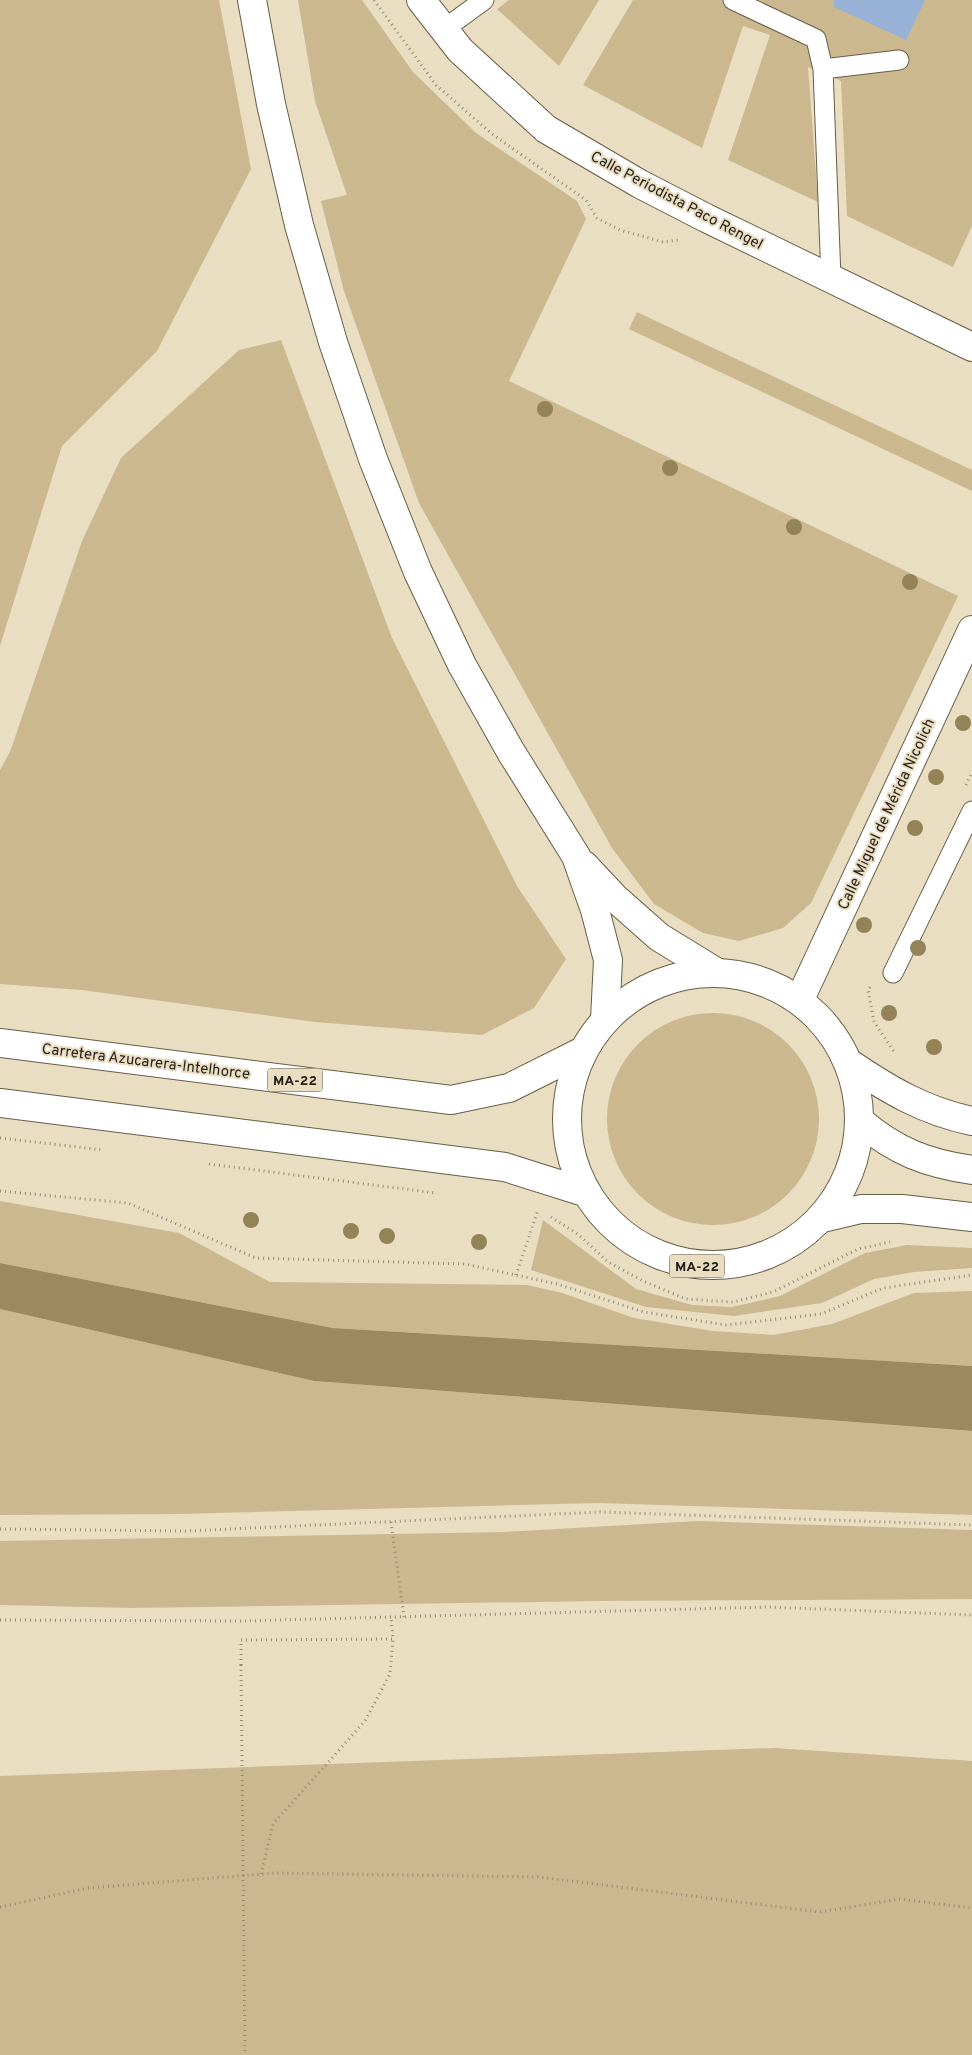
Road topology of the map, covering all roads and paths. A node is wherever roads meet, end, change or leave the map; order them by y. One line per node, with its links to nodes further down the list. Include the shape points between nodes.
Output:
1 (252, 0): 12 (main road, via 271,104 299,225 333,342 373,459 418,572 462,665)
2 (421, 0): 5 (main road, Calle Periodista Paco Rengel)
3 (484, 0): 5 (lane)
4 (732, 0): 7 (lane, via 816,39)
5 (443, 30): 8 (main road, Calle Periodista Paco Rengel, via 460,50 546,129 640,184)
6 (899, 60): 7 (lane)
7 (823, 69): 8 (lane)
8 (831, 278): 9 (main road, Calle Periodista Paco Rengel)
9 (972, 347)
10 (972, 630): 15 (main road, Calle Miguel de Mérida Nicolich)
11 (972, 811): 14 (lane)
12 (576, 856): 13 (main road, via 615,898 659,937); 16 (main road, via 608,960)
13 (716, 972): 15 (main road, MA-22, via 762,978); 16 (main road, MA-22, via 655,984)
14 (893, 973)
15 (801, 997): 19 (main road, MA-22, via 840,1044)
16 (605, 1019): 18 (main road, MA-22)
17 (0, 1043): 18 (main road, Carretera Azucarera-Intelhorce / MA-22, via 451,1100 509,1088)
18 (582, 1052): 28 (main road, MA-22, via 566,1098 567,1147)
19 (849, 1063): 21 (main road, via 893,1092 943,1115); 22 (main road, MA-22)
20 (0, 1103): 28 (main road, MA-22, via 505,1167)
21 (972, 1121)
22 (861, 1122): 26 (main road, via 885,1142 912,1155); 33 (main road, MA-22, via 851,1174)
23 (0, 1138): 24 (path)
24 (105, 1151)
25 (201, 1163): 29 (path)
26 (972, 1170)
27 (0, 1190): 35 (path, via 128,1203 256,1258 465,1264)
28 (584, 1192): 33 (main road, MA-22, via 632,1242 696,1266 766,1257)
29 (445, 1194)
30 (531, 1206): 31 (path)
31 (539, 1209): 34 (path, via 579,1235 608,1262 643,1282 686,1299 733,1302 773,1292 858,1249); 35 (path)
32 (972, 1217): 33 (main road, MA-22, via 902,1209 861,1209)
33 (823, 1218)
34 (896, 1241)
35 (516, 1275): 36 (path, via 557,1284 644,1312 726,1326 821,1314 883,1288)
36 (972, 1275)
37 (391, 1522): 38 (path, via 600,1512); 39 (path, via 187,1532); 42 (path)
38 (972, 1525)
39 (0, 1529)
40 (972, 1615): 42 (path, via 766,1606)
41 (392, 1617): 42 (path); 43 (path, via 242,1621); 44 (path)
42 (404, 1617)
43 (0, 1620)
44 (393, 1639): 45 (path, via 390,1674 365,1721 273,1824); 48 (path, bridge, via 241,1640)
45 (261, 1874): 46 (path, via 88,1888); 47 (path, via 539,1877 820,1912 899,1900)
46 (0, 1907)
47 (972, 1908)
48 (246, 2055)

